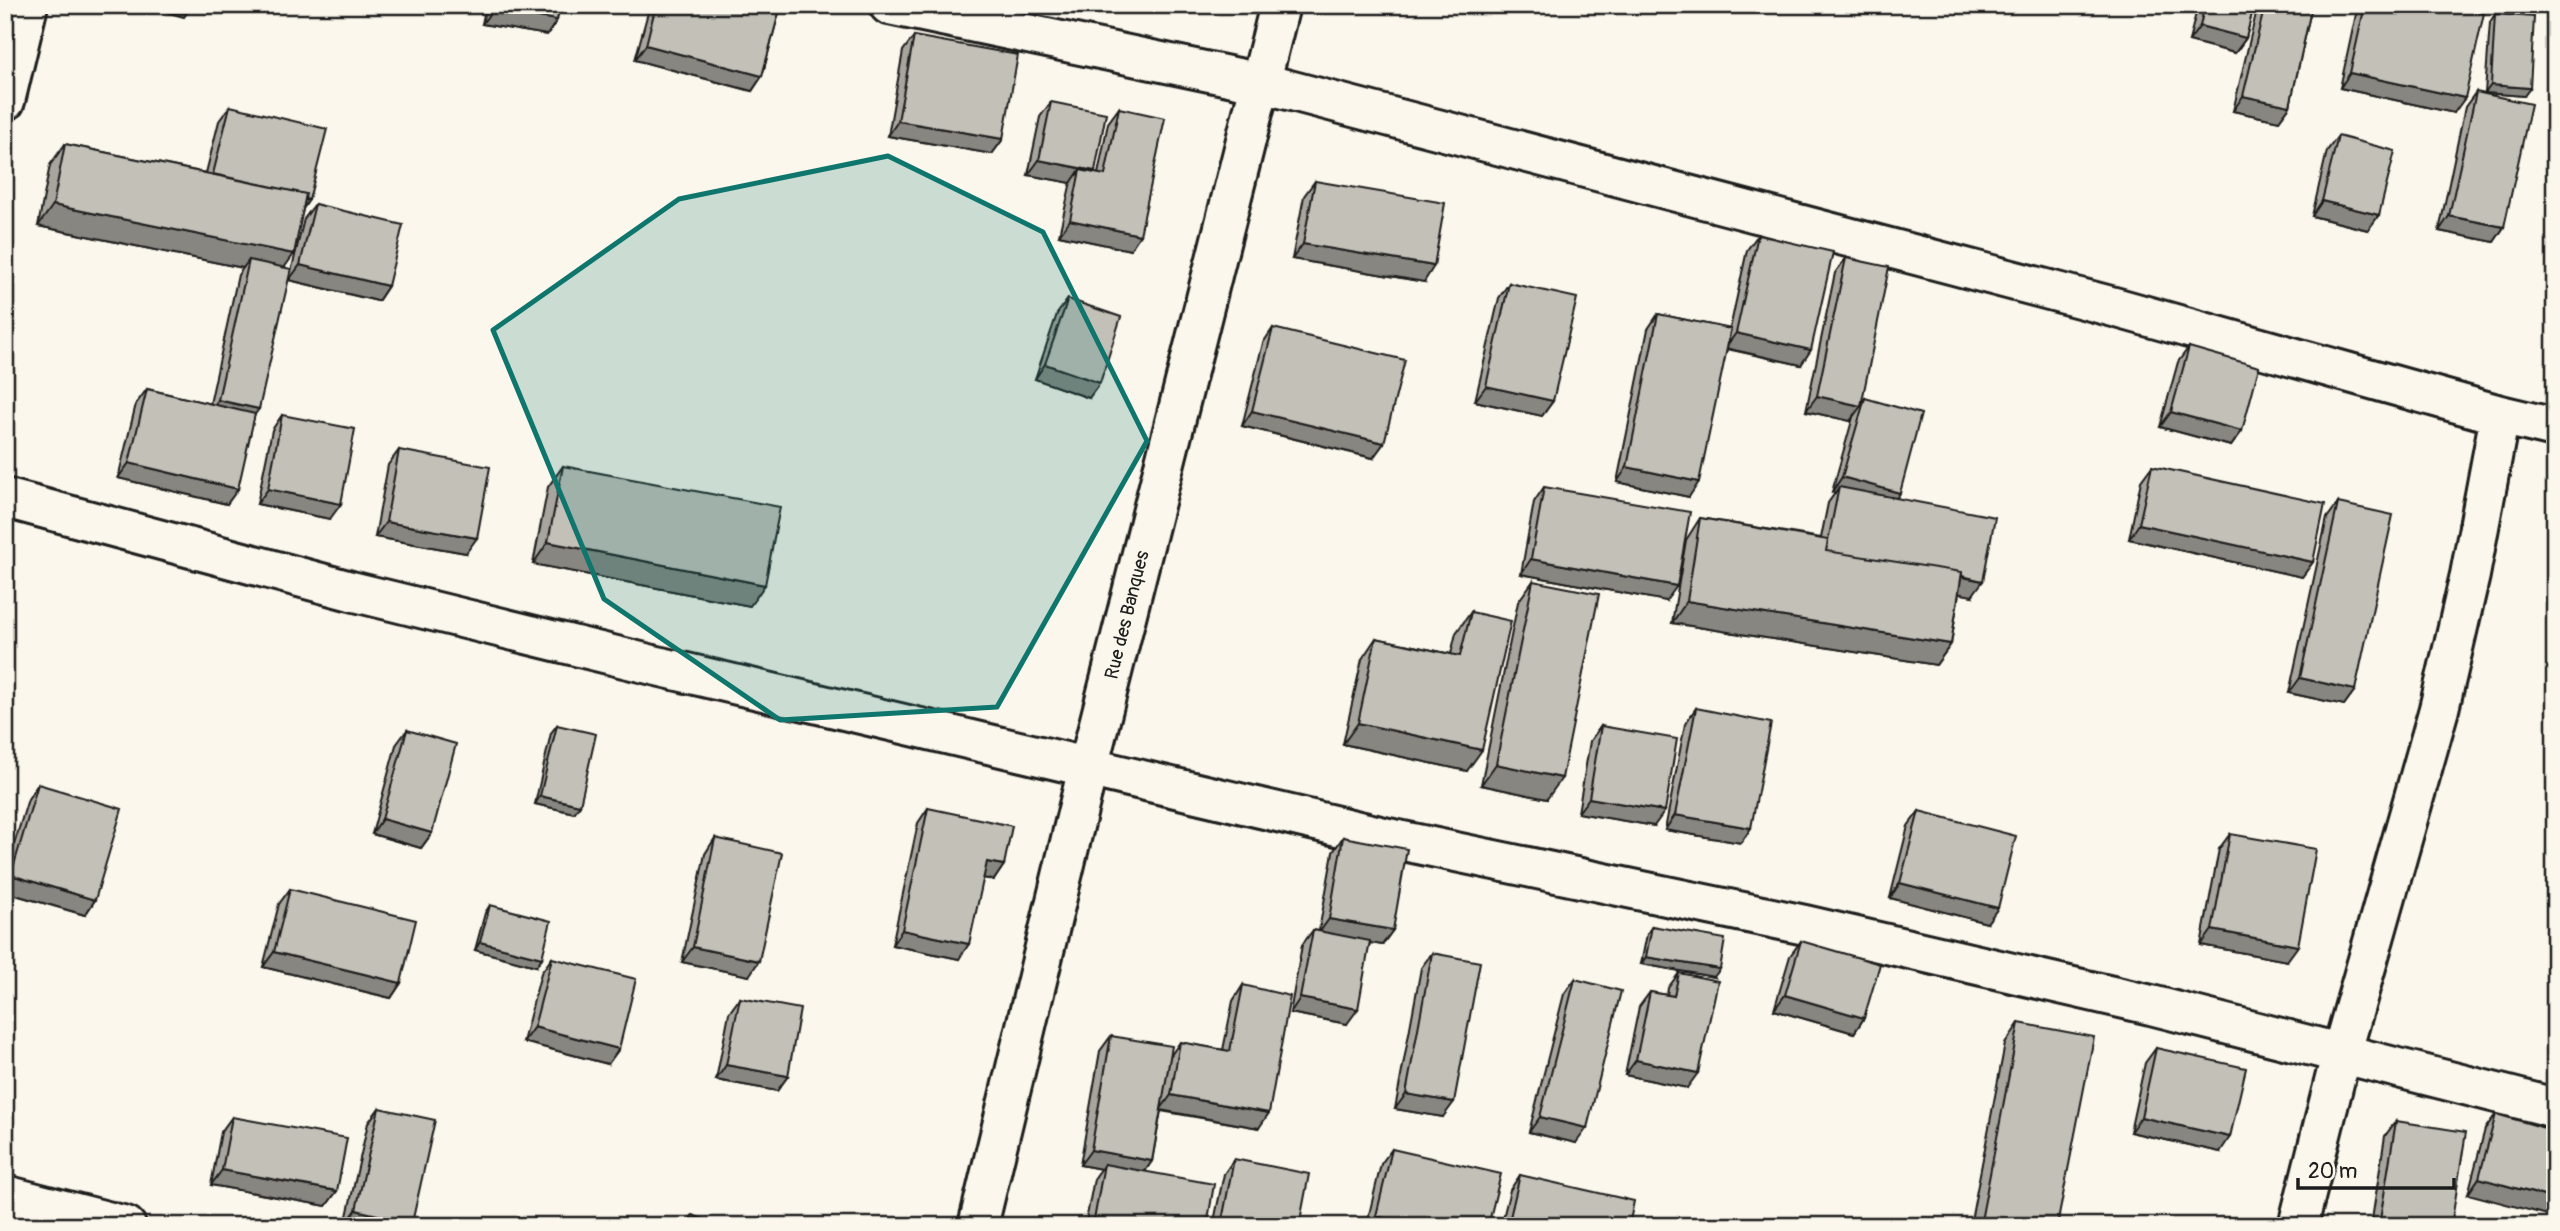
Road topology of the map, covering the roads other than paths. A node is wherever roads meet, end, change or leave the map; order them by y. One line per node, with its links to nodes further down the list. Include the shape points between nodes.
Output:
1 (28, 5): 5 (street)
2 (1280, 5): 4 (street, Rue des Banques)
3 (908, 7): 4 (street)
4 (1262, 83): 6 (street, via 2114,307); 9 (street, Rue des Banques)
5 (5, 101)
6 (2500, 415): 7 (street); 10 (street, via 2439,709)
7 (2555, 428)
8 (5, 498): 9 (street, via 351,591)
9 (1088, 768): 10 (street, via 1397,840 1845,934 2151,1005); 14 (street, Rue des Banques)
10 (2341, 1055): 11 (street); 15 (street)
11 (2555, 1108)
12 (5, 1195): 13 (street)
13 (126, 1226)
14 (978, 1226)
15 (2298, 1226)

